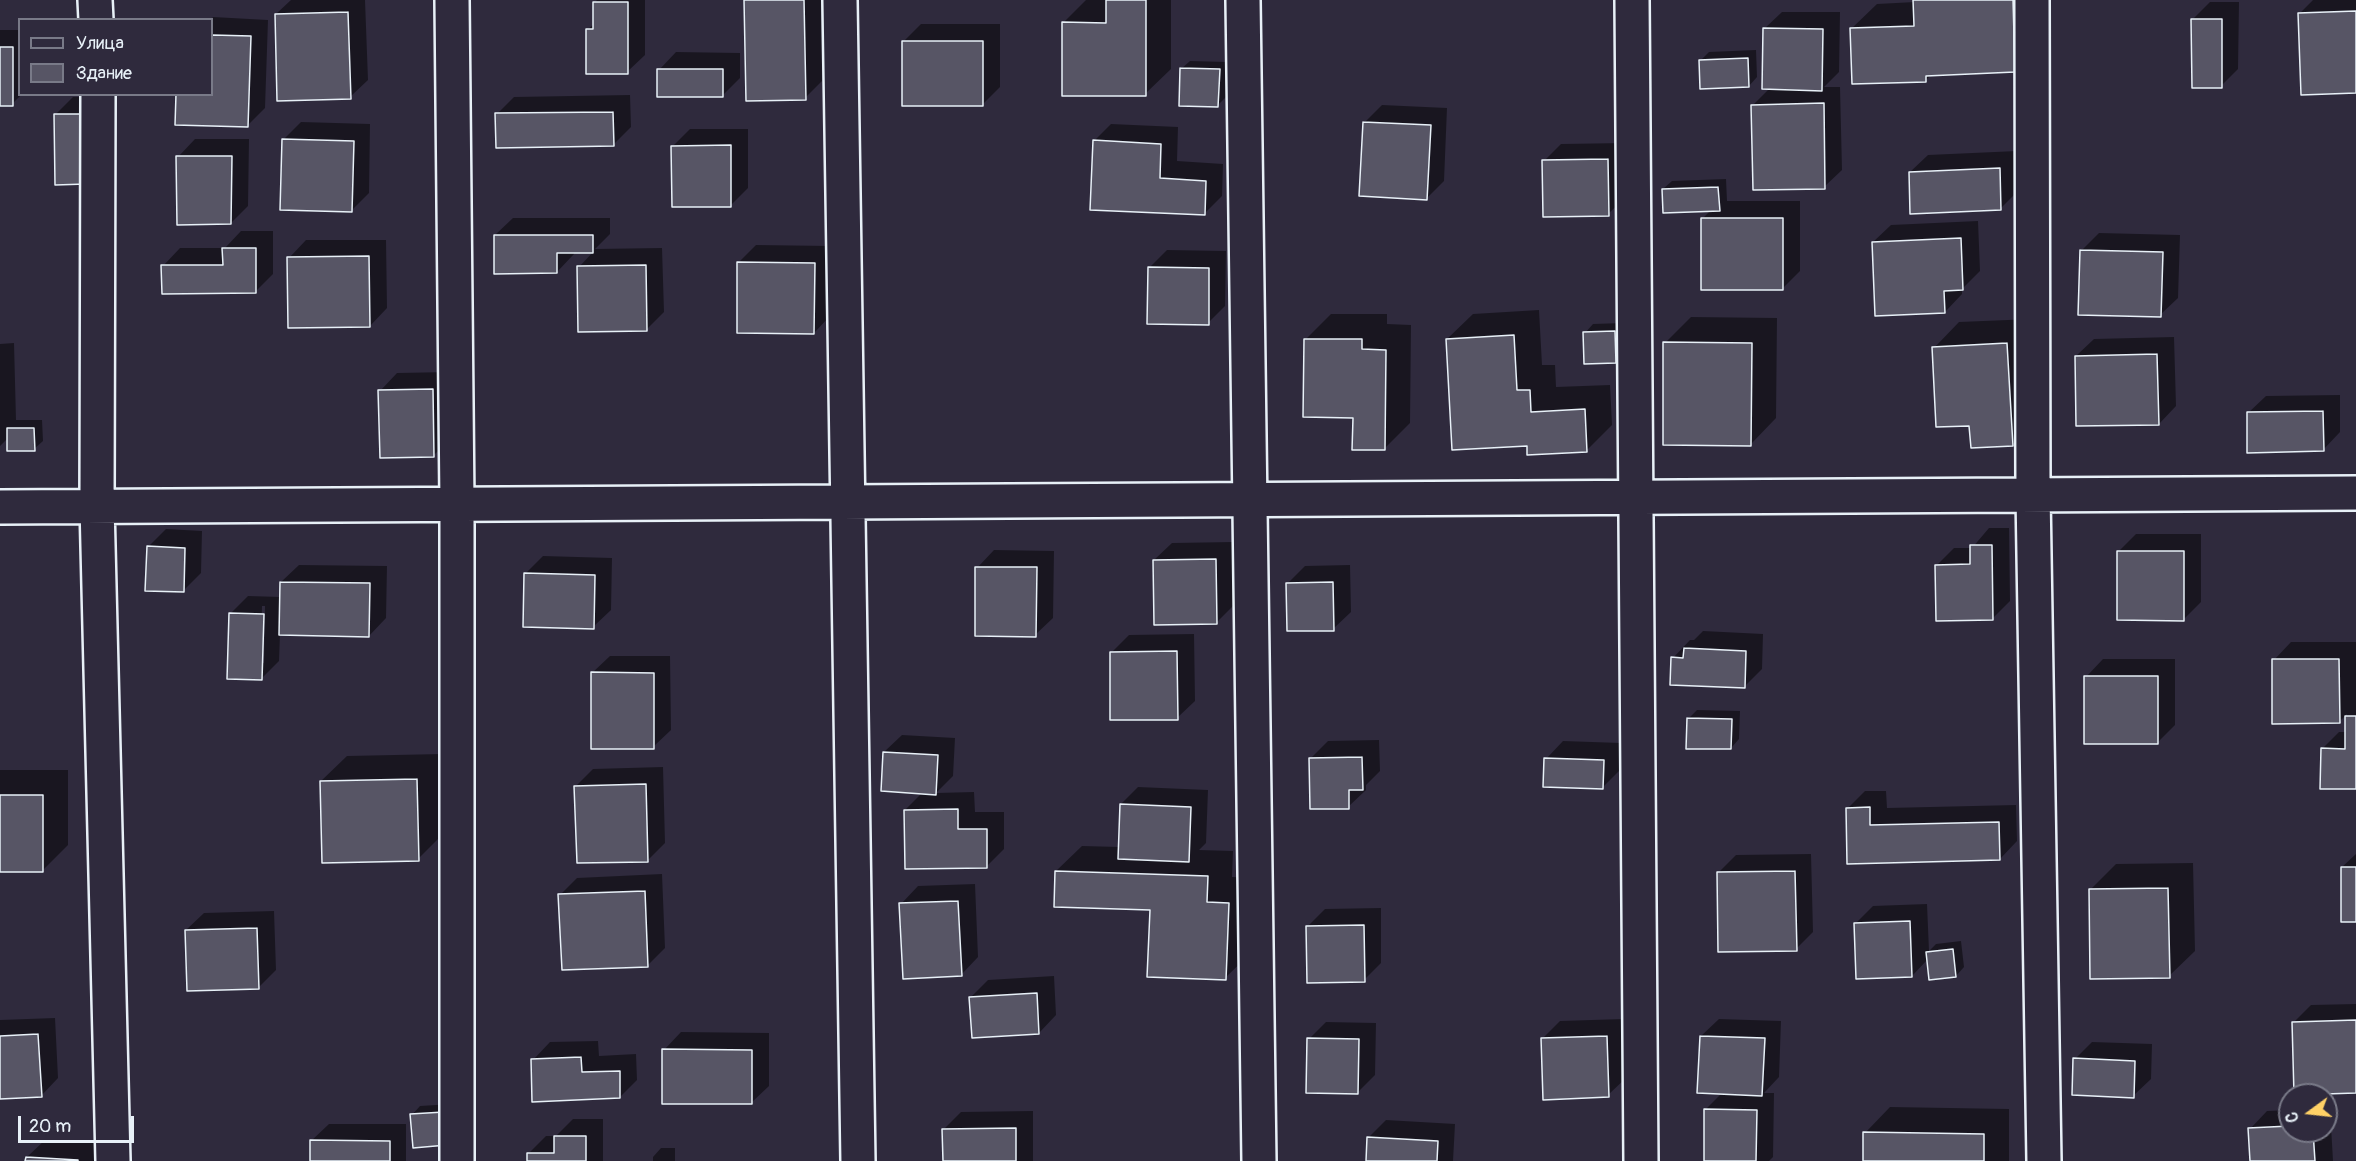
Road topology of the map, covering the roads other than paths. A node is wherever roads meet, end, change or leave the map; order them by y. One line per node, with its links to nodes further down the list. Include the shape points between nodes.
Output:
1 (95, 0): 7 (street)
2 (452, 0): 14 (street)
3 (840, 0): 13 (street)
4 (1242, 0): 12 (street)
5 (1632, 0): 11 (street)
6 (2032, 0): 10 (street)
7 (96, 18)
8 (98, 96): 15 (street)
9 (2356, 493): 10 (street)
10 (2033, 494): 11 (street); 22 (street)
11 (1636, 497): 12 (street); 21 (street)
12 (1251, 499): 13 (street); 20 (street)
13 (848, 501): 14 (street); 19 (street)
14 (457, 503): 15 (street); 18 (street)
15 (97, 505): 16 (street); 17 (street)
16 (0, 507)
17 (113, 1161)
18 (457, 1161)
19 (858, 1161)
20 (1259, 1161)
21 (1641, 1161)
22 (2044, 1161)

